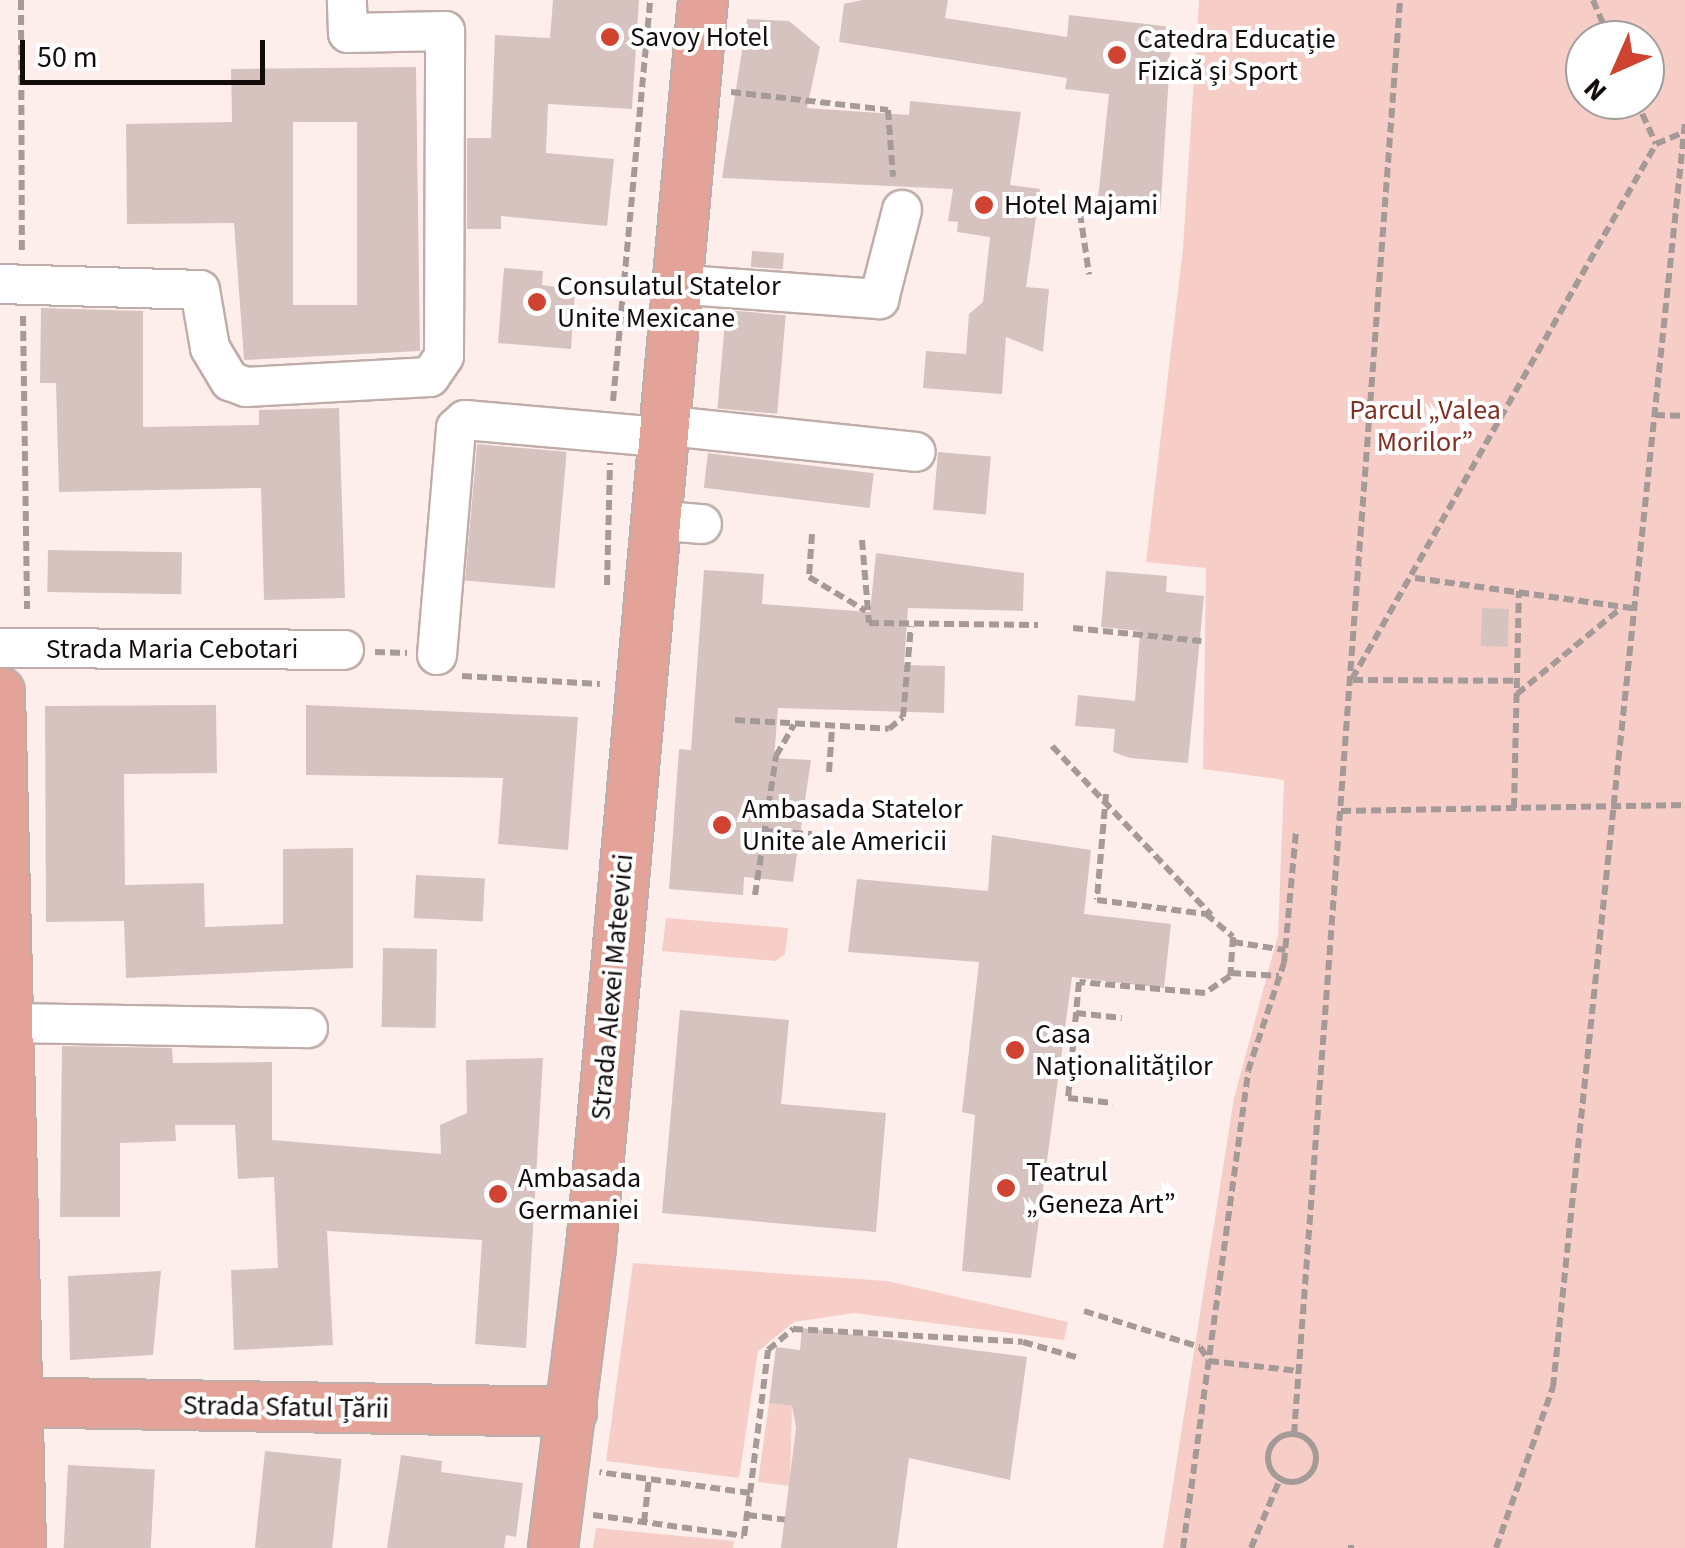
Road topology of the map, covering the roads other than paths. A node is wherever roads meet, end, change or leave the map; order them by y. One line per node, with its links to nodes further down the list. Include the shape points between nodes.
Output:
1 (348, 0): 4 (street, via 348,33 445,31 444,356 430,377 246,387 230,380 210,348 200,290)
2 (703, 0): 5 (main road, Strada Alexei Mateevici)
3 (902, 210): 5 (street, via 879,299)
4 (0, 284)
5 (673, 284): 6 (main road, Strada Alexei Mateevici)
6 (660, 431): 7 (street); 8 (main road, Strada Alexei Mateevici); 12 (street, via 466,420 456,428)
7 (916, 452)
8 (653, 520): 9 (street); 17 (main road, Strada Alexei Mateevici)
9 (702, 524)
10 (0, 648): 11 (street, Strada Maria Cebotari)
11 (344, 650)
12 (437, 655)
13 (0, 692): 14 (main road)
14 (9, 1023): 15 (street); 16 (main road)
15 (308, 1028)
16 (10, 1402): 17 (main road, Strada Sfatul Țării); 18 (main road)
17 (572, 1412): 19 (main road, Strada Alexei Mateevici)
18 (21, 1548)
19 (552, 1548)

